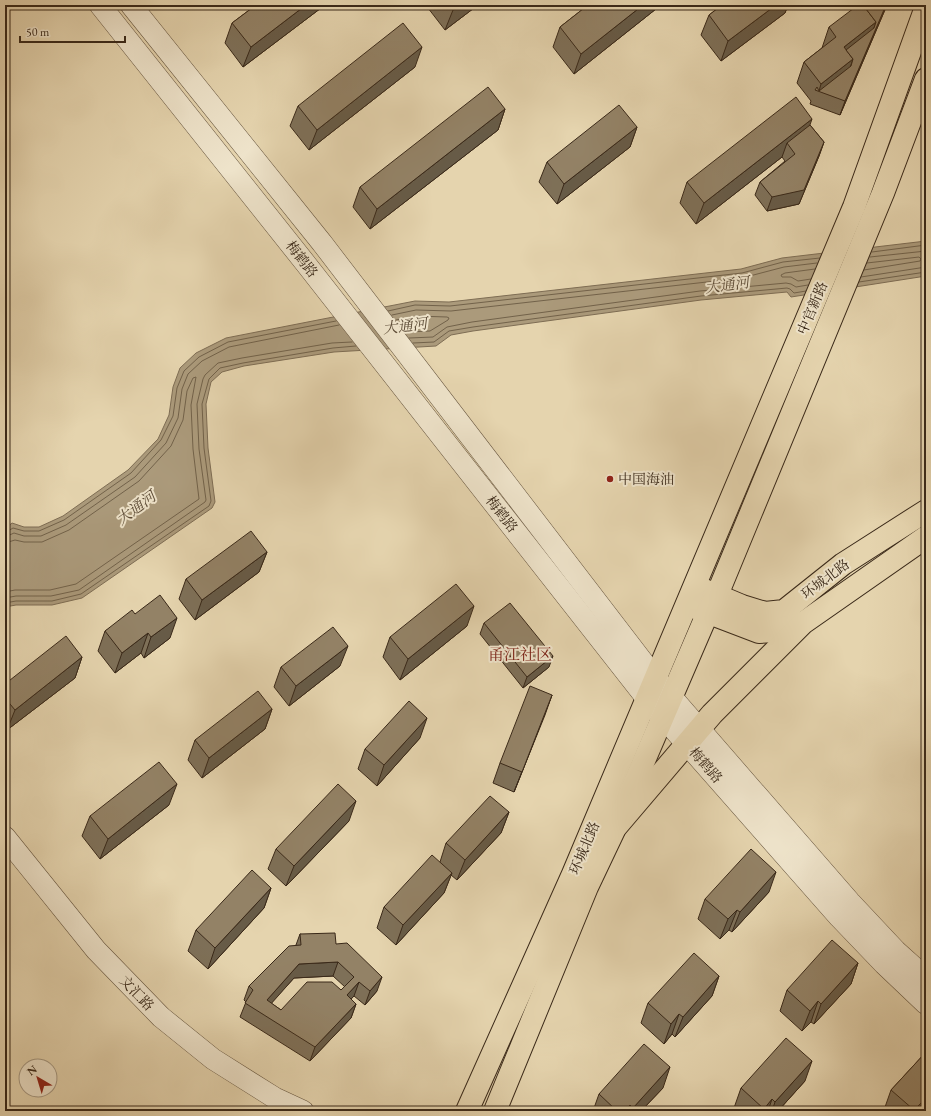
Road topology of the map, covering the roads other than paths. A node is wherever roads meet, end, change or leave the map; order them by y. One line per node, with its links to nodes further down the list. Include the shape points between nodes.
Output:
1 (100, 5): 11 (street, 梅鹤路)
2 (131, 5): 10 (street, 梅鹤路, via 322,242)
3 (926, 7): 7 (main road, 中官新路, via 854,207)
4 (926, 79): 8 (main road, 中官新路, via 883,193)
5 (926, 511): 8 (main road, 环城北路, via 843,564 784,610 765,613 742,606)
6 (926, 537): 9 (main road, 环城北路)
7 (691, 596): 8 (main road, 环城北路); 10 (main road, 环城北路)
8 (713, 604): 9 (main road, 环城北路, via 759,632 776,631); 12 (main road, 环城北路)
9 (803, 623): 13 (main road, 环城北路)
10 (656, 679): 11 (main road, 环城北路); 12 (street, 梅鹤路)
11 (647, 700): 12 (street, 梅鹤路); 19 (main road, 环城北路, via 573,874)
12 (667, 707): 13 (street, 梅鹤路); 14 (main road, 环城北路)
13 (693, 736): 14 (main road, 环城北路); 16 (street, 梅鹤路, via 896,951); 17 (street, 梅鹤路, via 839,917)
14 (615, 828): 20 (main road, 环城北路, via 587,888)
15 (5, 837): 18 (street, 文汇路, via 96,950 161,1017 213,1059 275,1098)
16 (926, 978)
17 (926, 1004)
18 (303, 1111)
19 (467, 1111)
20 (495, 1111)

